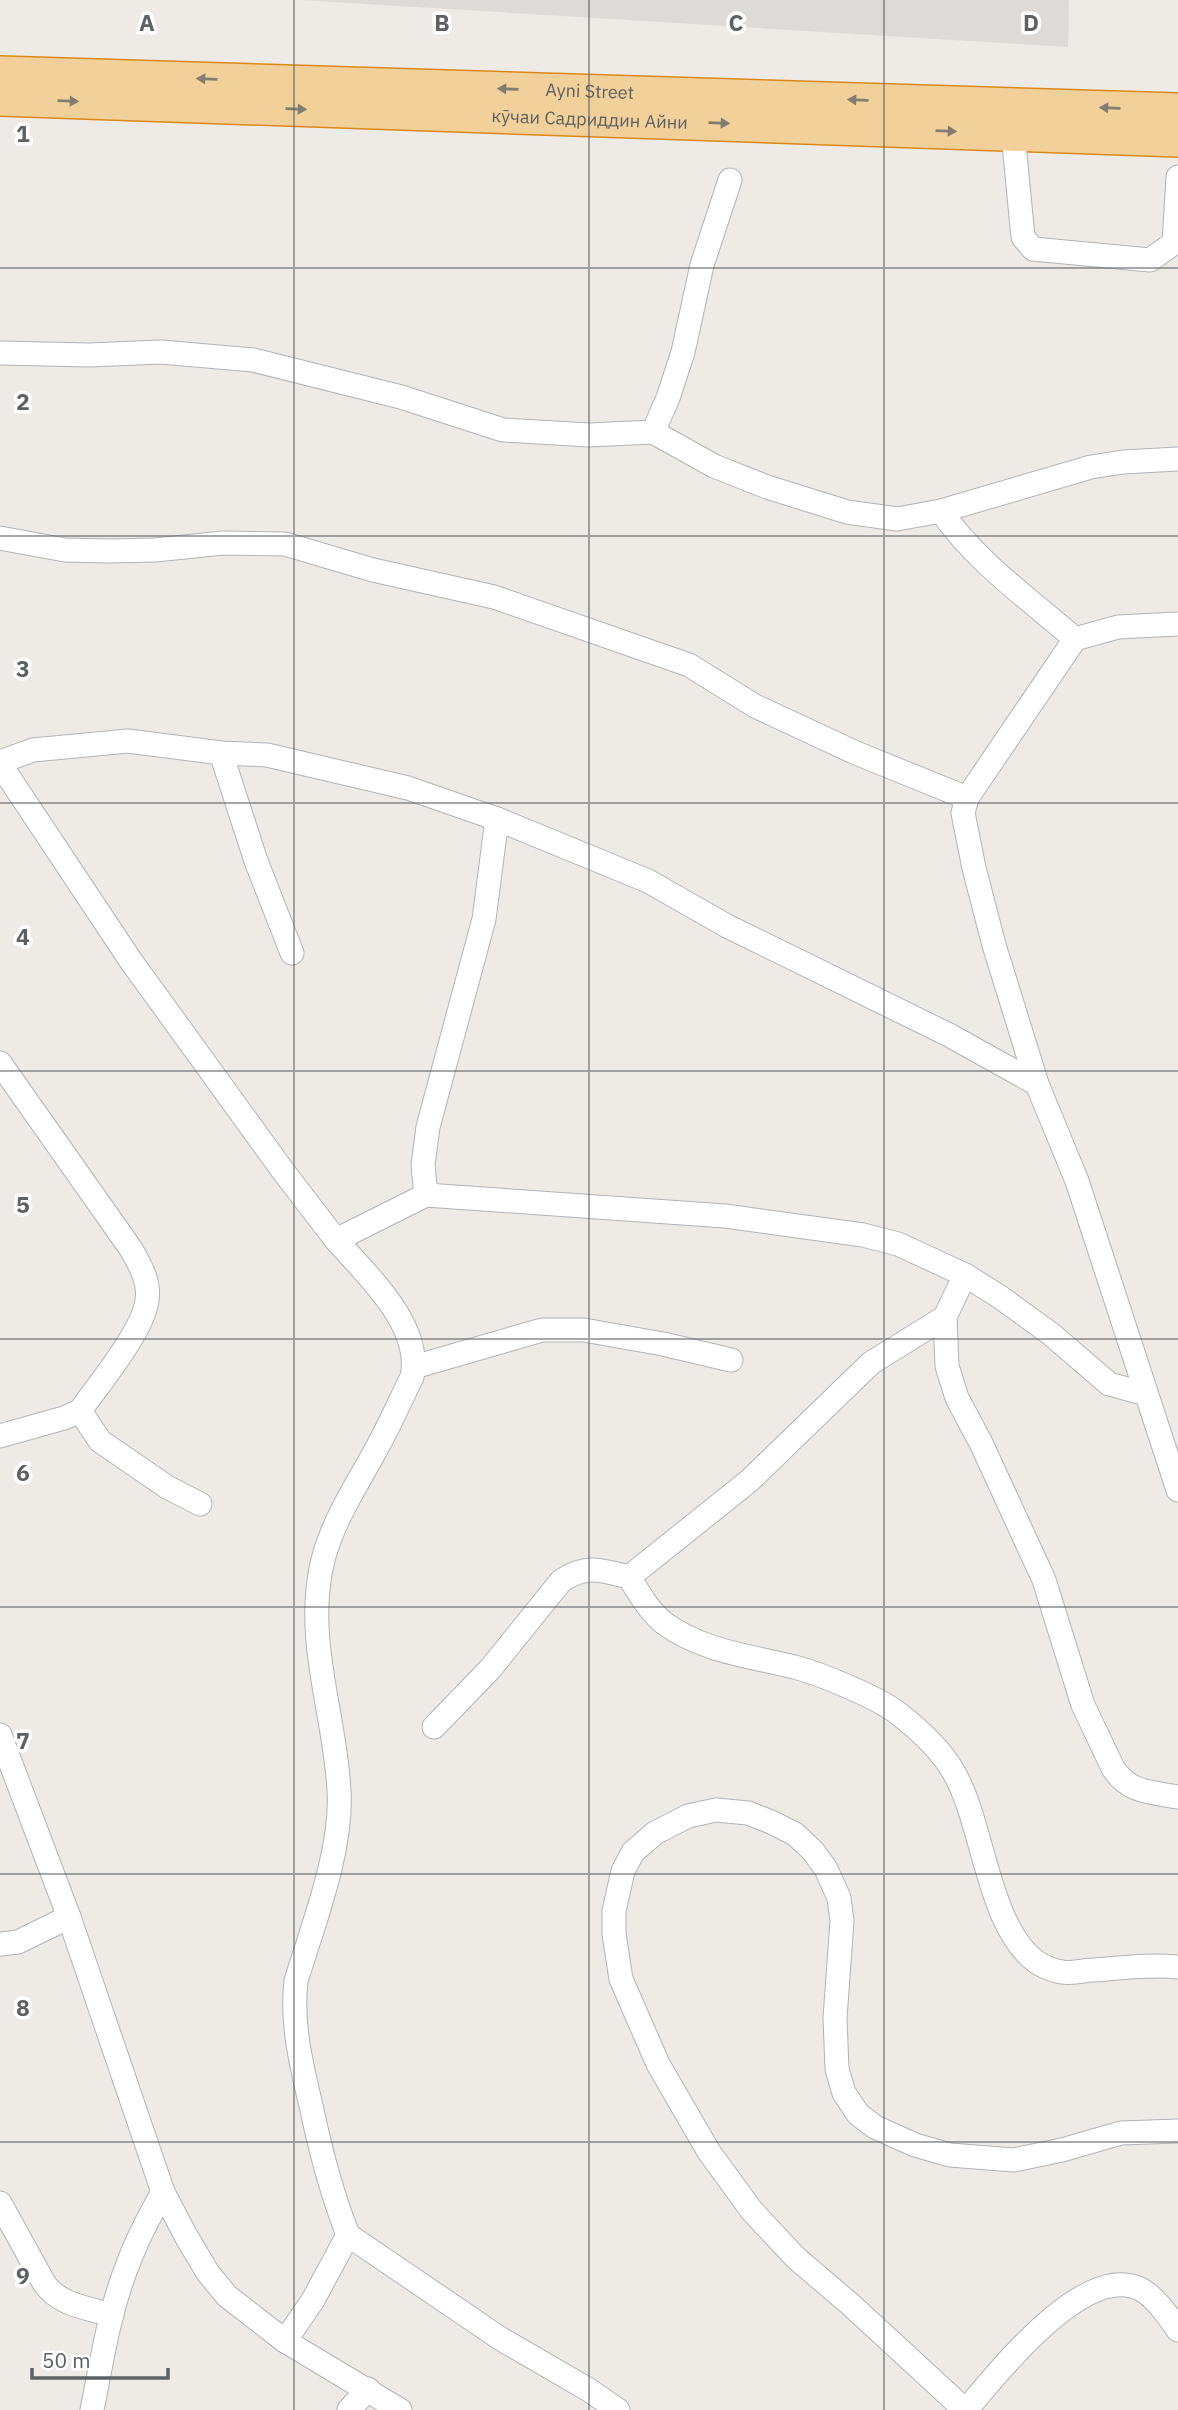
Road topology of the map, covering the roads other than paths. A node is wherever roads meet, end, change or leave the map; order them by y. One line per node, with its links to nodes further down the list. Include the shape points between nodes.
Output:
1 (0, 73): 3 (highway, Ayni Street, one-way to 1)
2 (0, 99): 4 (highway, кӯчаи Садриддин Айни, one-way to 4)
3 (1178, 110)
4 (1013, 134): 5 (highway, кӯчаи Садриддин Айни); 6 (street, via 1023,237 1033,249 1150,260 1174,243)
5 (1178, 140)
6 (1178, 177)
7 (730, 180): 9 (street, via 702,265 683,352)
8 (0, 353): 9 (street, via 161,352 253,360 401,397 503,430 589,435)
9 (653, 432): 11 (street, via 714,466 847,512 897,519)
10 (1178, 459): 11 (street, via 1091,467)
11 (941, 511): 14 (street, via 974,552)
12 (0, 538): 17 (street, via 65,550 109,551 285,544 373,570 494,597 689,665 755,706)
13 (1178, 624): 14 (street, via 1118,627)
14 (1075, 639): 17 (street)
15 (221, 753): 16 (street, via 128,741 33,750); 18 (street, via 267,755 350,773); 19 (street)
16 (0, 763): 23 (street, via 131,961)
17 (967, 798): 21 (street, via 963,813 974,869)
18 (497, 819): 21 (street, via 648,881); 22 (street, via 484,919 428,1127 423,1165)
19 (292, 953)
20 (0, 1063): 29 (street, via 131,1249 147,1285 148,1301 141,1322)
21 (1037, 1084): 28 (street, via 1077,1181)
22 (426, 1195): 23 (street); 24 (street, via 725,1216 828,1228 898,1244)
23 (336, 1240): 27 (street, via 392,1306 408,1335)
24 (965, 1275): 25 (street); 28 (street, via 1051,1334 1109,1384)
25 (945, 1317): 33 (street, via 871,1363 750,1481); 36 (street, via 947,1366 957,1398 1044,1580 1083,1705 1119,1778 1139,1790)
26 (730, 1360): 27 (street, via 584,1330 542,1330)
27 (414, 1367): 43 (street, via 380,1442 343,1507 321,1565 316,1596 316,1637 336,1757 340,1826 294,2001 298,2053 334,2199)
28 (1146, 1394): 31 (street)
29 (80, 1412): 30 (street); 32 (street, via 100,1441)
30 (0, 1436)
31 (1178, 1490)
32 (200, 1504)
33 (629, 1577): 34 (street, via 591,1569 561,1581 491,1668); 39 (street, via 661,1621 696,1643 801,1669 897,1712 925,1737 954,1772 1008,1923 1019,1946 1037,1962 1068,1973)
34 (434, 1727)
35 (0, 1735): 37 (street)
36 (1178, 1797)
37 (69, 1916): 38 (street, via 18,1942); 41 (street)
38 (0, 1944)
39 (1178, 1967)
40 (1178, 2131): 52 (street, via 1121,2133 1014,2160 950,2155 875,2127 858,2114 836,2069 842,1921 835,1888 813,1851 795,1834 771,1822 748,1813 716,1810 688,1816 655,1833 633,1852 623,1871 614,1911 621,1979 658,2064 709,2152 752,2211 796,2258)
41 (163, 2192): 44 (street, via 127,2266); 46 (street, via 218,2286)
42 (0, 2203): 44 (street, via 48,2290 62,2300)
43 (348, 2235): 46 (street); 51 (street, via 501,2339)
44 (112, 2315): 48 (street)
45 (1178, 2330): 52 (street, via 1144,2291 1118,2285 1090,2292 1052,2319)
46 (285, 2340): 47 (street)
47 (368, 2389): 49 (street); 50 (street)
48 (92, 2410)
49 (349, 2410)
50 (400, 2410)
51 (618, 2410)
52 (965, 2410)

